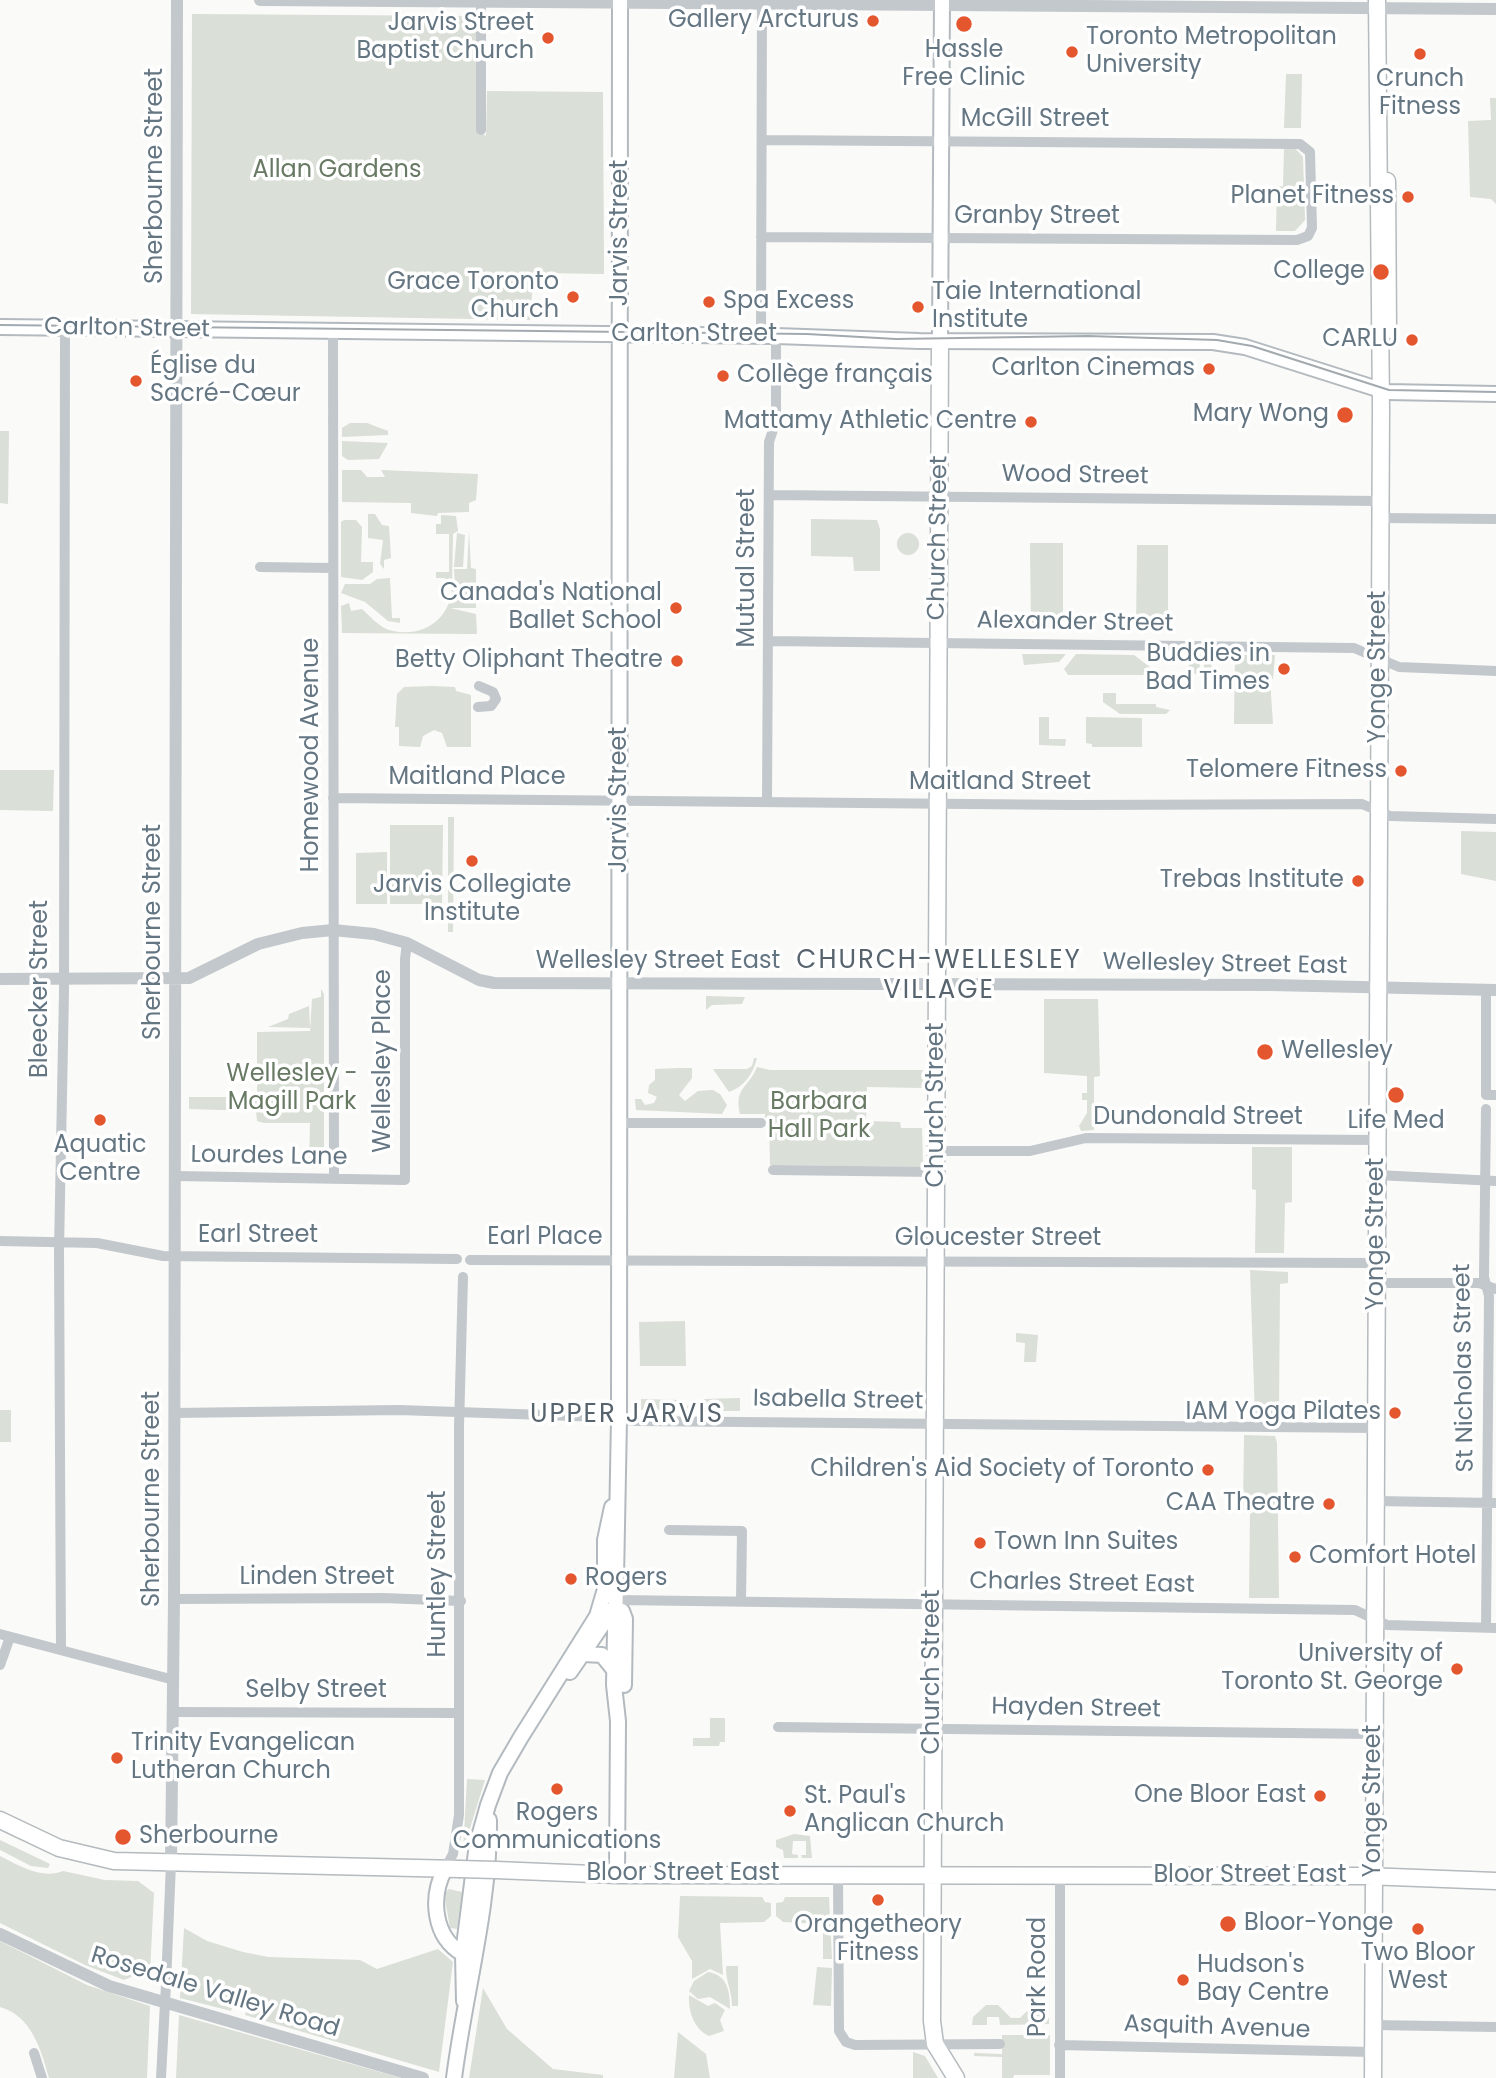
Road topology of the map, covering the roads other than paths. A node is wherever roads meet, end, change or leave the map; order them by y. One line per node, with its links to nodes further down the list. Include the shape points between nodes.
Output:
1 (177, 0): 19 (street, Sherbourne Street)
2 (260, 0): 3 (street)
3 (337, 1): 4 (street)
4 (481, 1): 5 (street); 11 (street)
5 (497, 1): 6 (street)
6 (620, 1): 7 (street); 21 (main road, Jarvis Street)
7 (762, 2): 8 (street); 12 (street)
8 (942, 2): 9 (street); 13 (main road, Church Street)
9 (1377, 4): 10 (street); 25 (main road, Yonge Street)
10 (1496, 9)
11 (481, 130)
12 (762, 141): 13 (street, McGill Street); 15 (street)
13 (941, 142): 14 (street, McGill Street, via 1300,144 1310,152); 16 (main road, Church Street)
14 (1311, 232): 16 (street, Granby Street, via 1297,240)
15 (761, 237): 16 (street, Granby Street); 22 (street)
16 (941, 237): 24 (main road, Church Street)
17 (0, 327): 18 (main road, Carlton Street)
18 (65, 328): 19 (main road, Carlton Street); 49 (street, Bleecker Street)
19 (177, 330): 20 (main road, Carlton Street); 50 (street, Sherbourne Street)
20 (333, 331): 21 (main road, Carlton Street); 33 (street, Homewood Avenue)
21 (621, 335): 22 (main road, Carlton Street); 41 (main road, Jarvis Street)
22 (761, 335): 23 (main road, Carlton Street)
23 (776, 336): 24 (main road, Carlton Street); 27 (street, Mutual Street)
24 (940, 341): 25 (main road, Carlton Street, via 1219,342); 28 (main road, Church Street)
25 (1380, 391): 26 (main road, Carlton Street); 29 (main road, Yonge Street)
26 (1496, 394)
27 (770, 495): 28 (street, Wood Street); 34 (street, Mutual Street)
28 (939, 496): 29 (street, Wood Street); 35 (main road, Church Street)
29 (1380, 500): 30 (main road, Yonge Street)
30 (1380, 518): 31 (street); 36 (main road, Yonge Street)
31 (1496, 520)
32 (260, 567): 33 (street)
33 (333, 568): 40 (street, Homewood Avenue)
34 (768, 640): 35 (street, Alexander Street); 42 (street, Mutual Street)
35 (938, 643): 36 (street, Alexander Street, via 1353,648); 43 (main road, Church Street)
36 (1379, 658): 37 (street, Alexander Street, via 1399,667); 44 (main road, Yonge Street)
37 (1496, 671)
38 (478, 686): 39 (street, via 493,692 496,699 491,706)
39 (478, 707)
40 (333, 798): 41 (street, Maitland Place); 46 (street, Homewood Avenue)
41 (620, 801): 42 (street, Maitland Street); 51 (main road, Jarvis Street)
42 (767, 802): 43 (street, Maitland Street)
43 (938, 803): 44 (street, Maitland Street, via 1362,804); 52 (main road, Church Street)
44 (1378, 810): 45 (street, Maitland Street, via 1390,816); 53 (main road, Yonge Street)
45 (1496, 819)
46 (332, 930): 47 (street, Wellesley Street East); 50 (street, Wellesley Street East, via 258,944 195,976); 65 (street, Homewood Avenue)
47 (407, 943): 51 (street, Wellesley Street East, via 486,982); 66 (street, Wellesley Place)
48 (0, 979): 49 (street, Wellesley Street East)
49 (64, 979): 50 (street, Wellesley Street East); 69 (street, Bleecker Street)
50 (175, 979): 64 (street, Sherbourne Street)
51 (620, 984): 52 (street, Wellesley Street East); 57 (main road, Jarvis Street)
52 (937, 984): 53 (street, Wellesley Street East); 60 (main road, Church Street)
53 (1378, 988): 54 (street, Wellesley Street East); 59 (main road, Yonge Street)
54 (1491, 990): 55 (street)
55 (1491, 1095)
56 (1486, 1108): 67 (street, St Nicholas Street)
57 (620, 1123): 58 (street); 72 (main road, Jarvis Street)
58 (761, 1123)
59 (1377, 1140): 60 (street, Dundonald Street, via 1086,1138 1030,1151); 63 (main road, Yonge Street)
60 (937, 1151): 62 (main road, Church Street)
61 (773, 1171): 62 (street)
62 (937, 1172): 74 (main road, Church Street)
63 (1377, 1175): 67 (street); 75 (main road, Yonge Street)
64 (175, 1176): 65 (street, Lourdes Lane); 70 (street, Sherbourne Street)
65 (334, 1179): 66 (street, Lourdes Lane)
66 (405, 1180)
67 (1491, 1180): 78 (street, St Nicholas Street, via 1484,1277)
68 (0, 1241): 69 (street, Earl Street)
69 (59, 1242): 70 (street, Earl Street, via 97,1243); 97 (street, Bleecker Street)
70 (174, 1256): 71 (street, Earl Street); 80 (street, Sherbourne Street)
71 (457, 1259)
72 (619, 1259): 73 (street, Earl Place); 74 (street, Gloucester Street); 82 (main road, Jarvis Street)
73 (470, 1260)
74 (936, 1260): 75 (street, Gloucester Street); 83 (main road, Church Street)
75 (1377, 1263): 77 (main road, Yonge Street)
76 (463, 1277): 81 (street, Huntley Street)
77 (1377, 1283): 78 (street); 84 (main road, Yonge Street)
78 (1492, 1287): 79 (street, St Nicholas Street)
79 (1492, 1397): 87 (street, St Nicholas Street)
80 (174, 1413): 81 (street, Isabella Street, via 324,1410); 89 (street, Sherbourne Street)
81 (460, 1414): 82 (street, Isabella Street); 92 (street, Huntley Street)
82 (619, 1419): 83 (street, Isabella Street); 85 (main road, Jarvis Street)
83 (935, 1423): 84 (street, Isabella Street); 93 (main road, Church Street)
84 (1376, 1429): 86 (main road, Yonge Street)
85 (619, 1471): 90 (main road, Jarvis Street); 104 (main road, via 606,1540 601,1607)
86 (1375, 1501): 87 (street); 94 (main road, Yonge Street)
87 (1492, 1503): 95 (street, St Nicholas Street)
88 (669, 1530): 91 (street, via 742,1531)
89 (174, 1599): 92 (street, Linden Street); 101 (street, Sherbourne Street)
90 (618, 1600): 91 (street, Charles Street East); 98 (main road); 100 (main road); 105 (main road, via 625,1619)
91 (741, 1600): 93 (street, Charles Street East)
92 (461, 1601): 103 (street, Huntley Street)
93 (933, 1602): 94 (street, Charles Street East, via 1355,1610); 107 (main road, Church Street)
94 (1375, 1618): 95 (street, Charles Street East, via 1387,1625); 108 (main road, Yonge Street)
95 (1491, 1628)
96 (5, 1635): 97 (street); 99 (street)
97 (61, 1650): 101 (street)
98 (584, 1654): 100 (main road, via 602,1655); 104 (main road)
99 (0, 1665)
100 (614, 1670): 105 (main road)
101 (174, 1679): 102 (street, Sherbourne Street)
102 (173, 1712): 103 (street, Selby Street); 111 (street, Sherbourne Street)
103 (459, 1713): 112 (street, Huntley Street, via 459,1815)
104 (535, 1713): 109 (main road, via 500,1773)
105 (618, 1721): 113 (main road)
106 (778, 1727): 107 (street, Hayden Street)
107 (932, 1729): 108 (street, Hayden Street); 115 (main road, Church Street)
108 (1374, 1734): 117 (main road, Yonge Street)
109 (488, 1805): 120 (main road, via 477,1844); 121 (main road, via 490,1846)
110 (0, 1819): 111 (main road, Bloor Street East, via 87,1857)
111 (171, 1863): 112 (main road, Bloor Street East); 130 (street, bridge)
112 (452, 1869): 113 (main road, Bloor Street East, bridge); 120 (main road, via 436,1885 439,1924 448,1944)
113 (617, 1875): 114 (main road, Bloor Street East)
114 (838, 1875): 115 (main road, Bloor Street East); 124 (street, via 839,2031 846,2042 855,2045)
115 (932, 1875): 116 (main road, Bloor Street East); 124 (main road, Church Street)
116 (1060, 1876): 117 (main road, Bloor Street East); 126 (street, Park Road)
117 (1374, 1876): 118 (main road, Bloor Street East); 122 (main road, Yonge Street)
118 (1496, 1881)
119 (0, 1934): 131 (street, Rosedale Valley Road, via 108,1986)
120 (463, 1954): 121 (main road)
121 (464, 2001): 132 (main road)
122 (1373, 2025): 123 (street); 127 (main road, Yonge Street)
123 (1496, 2027)
124 (934, 2045): 125 (street); 133 (main road)
125 (1000, 2045)
126 (1059, 2045): 127 (street, Asquith Avenue); 134 (street, Park Road)
127 (1373, 2052): 135 (main road, Yonge Street)
128 (34, 2053): 129 (street)
129 (42, 2078)
130 (161, 2078)
131 (423, 2078)
132 (454, 2078)
133 (956, 2078)
134 (1060, 2078)
135 (1373, 2078)

